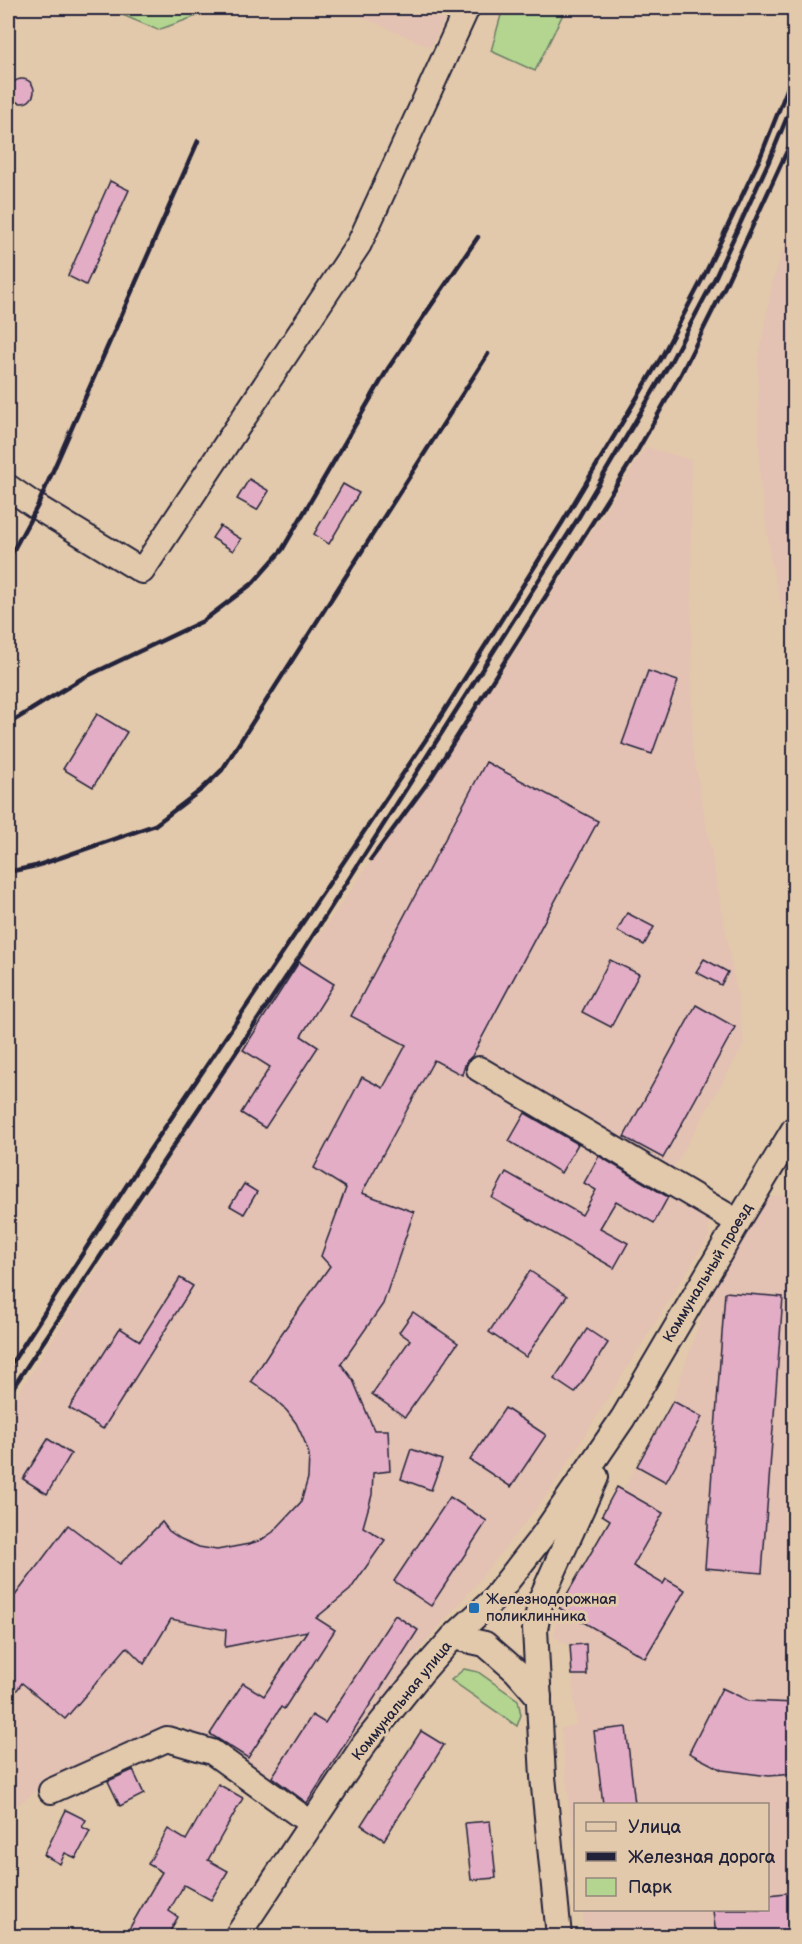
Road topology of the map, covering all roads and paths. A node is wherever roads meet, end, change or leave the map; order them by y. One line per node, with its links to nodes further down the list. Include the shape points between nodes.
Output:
1 (467, 8): 2 (street, via 359,244 142,571)
2 (8, 487)
3 (479, 1069): 5 (street)
4 (795, 1129): 5 (street, Коммунальный проезд)
5 (738, 1222): 6 (street, Коммунальный проезд)
6 (623, 1418): 7 (street, Коммунальная улица, via 544,1534 492,1600); 8 (street, via 542,1599 535,1629)
7 (453, 1637): 8 (street, via 484,1644); 10 (street, Коммунальная улица, via 365,1743)
8 (539, 1697): 12 (street)
9 (51, 1791): 10 (street, via 167,1739 212,1752)
10 (312, 1824): 11 (street, Коммунальная улица)
11 (237, 1936)
12 (559, 1936)

